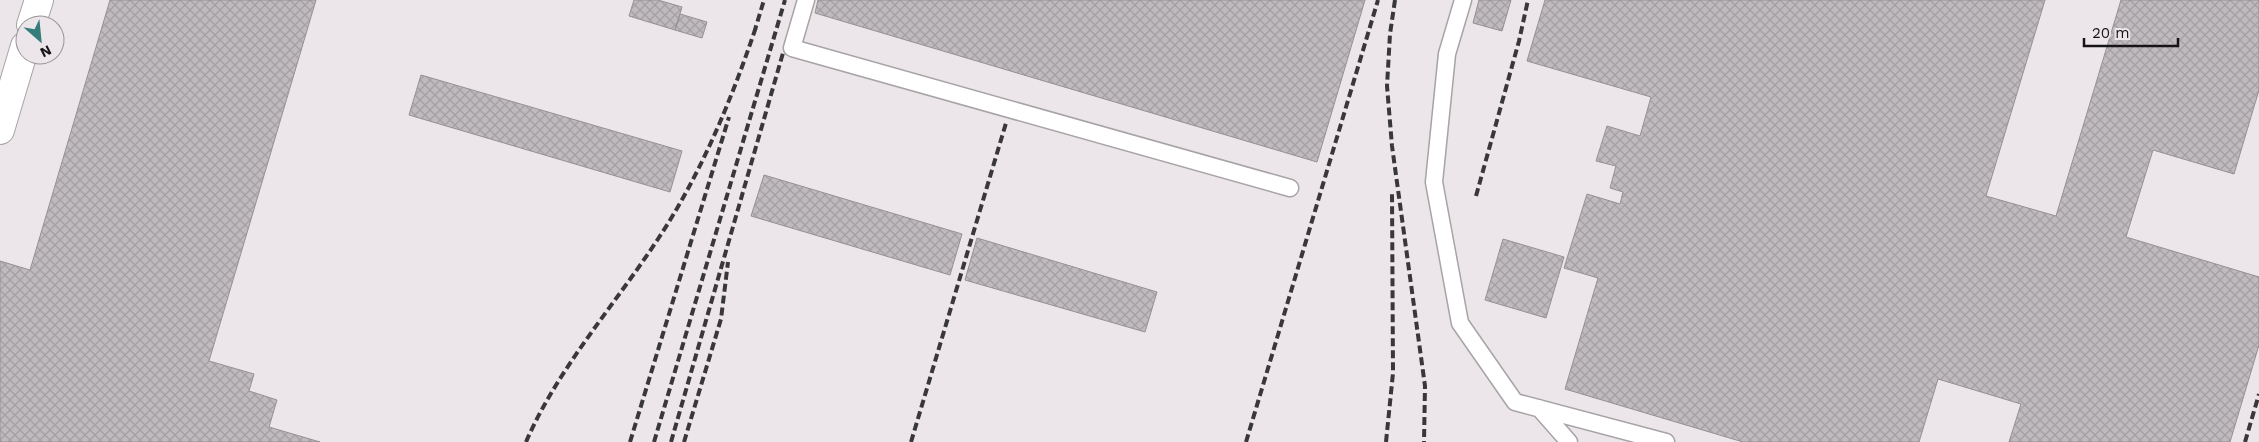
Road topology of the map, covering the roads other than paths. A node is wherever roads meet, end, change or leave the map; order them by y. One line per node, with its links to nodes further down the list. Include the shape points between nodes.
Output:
1 (39, 0): 4 (street)
2 (806, 0): 7 (lane, via 792,48)
3 (1463, 0): 8 (lane, via 1447,54 1434,182 1460,323 1515,402)
4 (34, 15)
5 (19, 65): 6 (street)
6 (0, 130)
7 (1290, 188)
8 (1538, 408): 9 (lane); 10 (lane)
9 (1569, 442)
10 (1666, 442)

